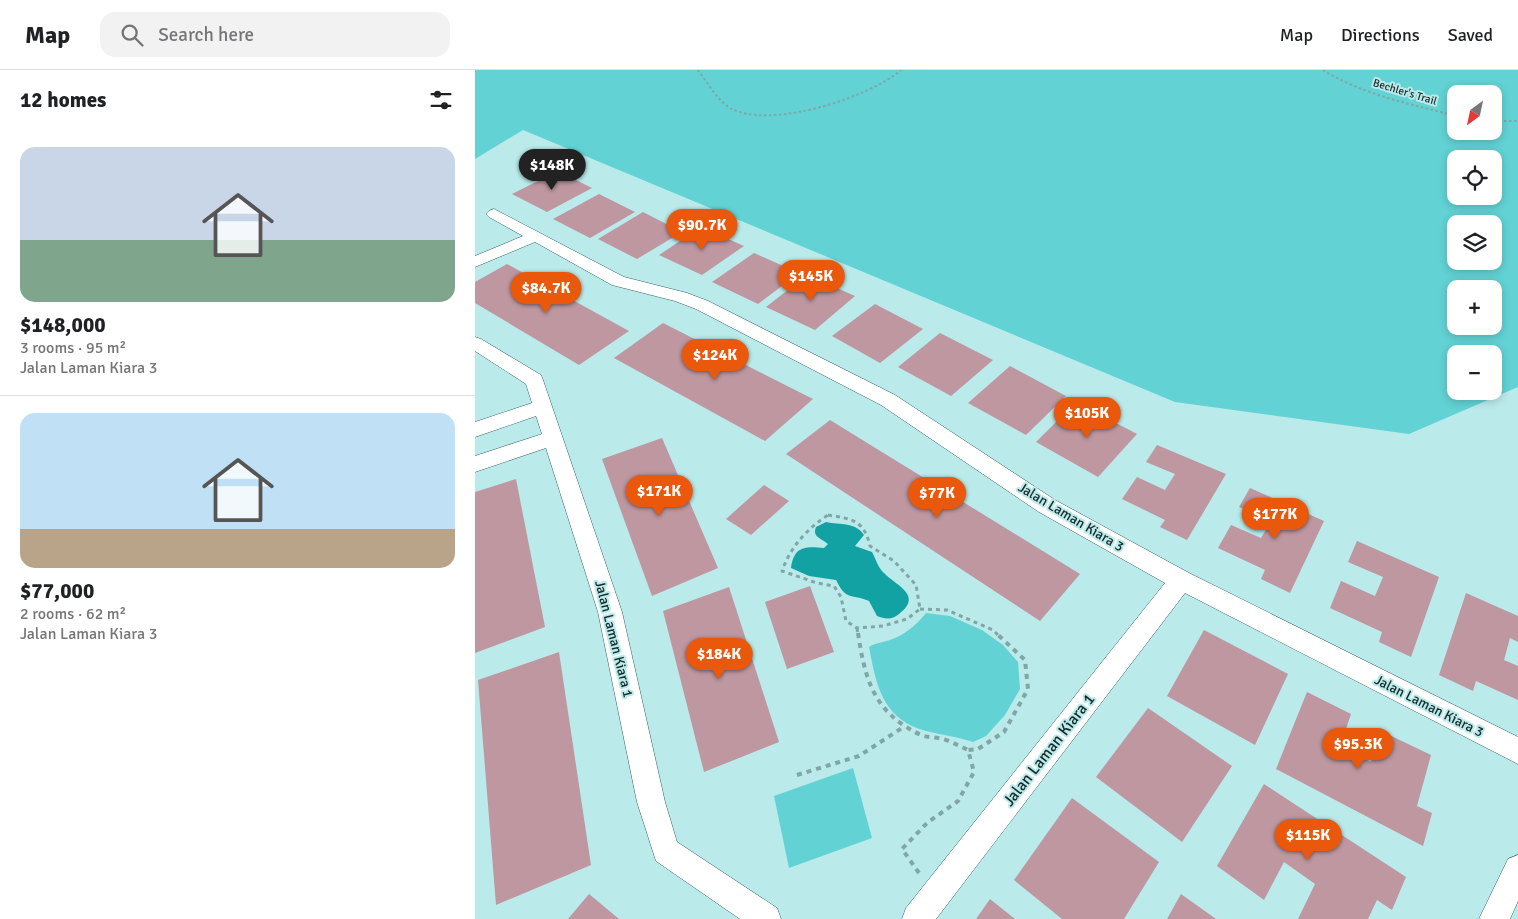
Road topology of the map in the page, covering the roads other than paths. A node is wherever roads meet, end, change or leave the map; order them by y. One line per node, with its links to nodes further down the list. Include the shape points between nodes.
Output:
1 (494, 214): 2 (street, Jalan Laman Kiara 3)
2 (536, 236): 3 (street); 9 (street, Jalan Laman Kiara 3, via 618,281 702,305 888,400 1047,506)
3 (475, 262)
4 (475, 343): 5 (street, Jalan Laman Kiara 1, via 534,380)
5 (541, 407): 6 (street); 7 (street, Jalan Laman Kiara 1)
6 (475, 430)
7 (553, 438): 8 (street); 12 (street, Jalan Laman Kiara 1, via 610,612 651,802 666,852)
8 (475, 464)
9 (1181, 580): 10 (street, Jalan Laman Kiara 3); 13 (street, Jalan Laman Kiara 1)
10 (1518, 751)
11 (1518, 870): 14 (street)
12 (766, 919)
13 (917, 919)
14 (1494, 919)

